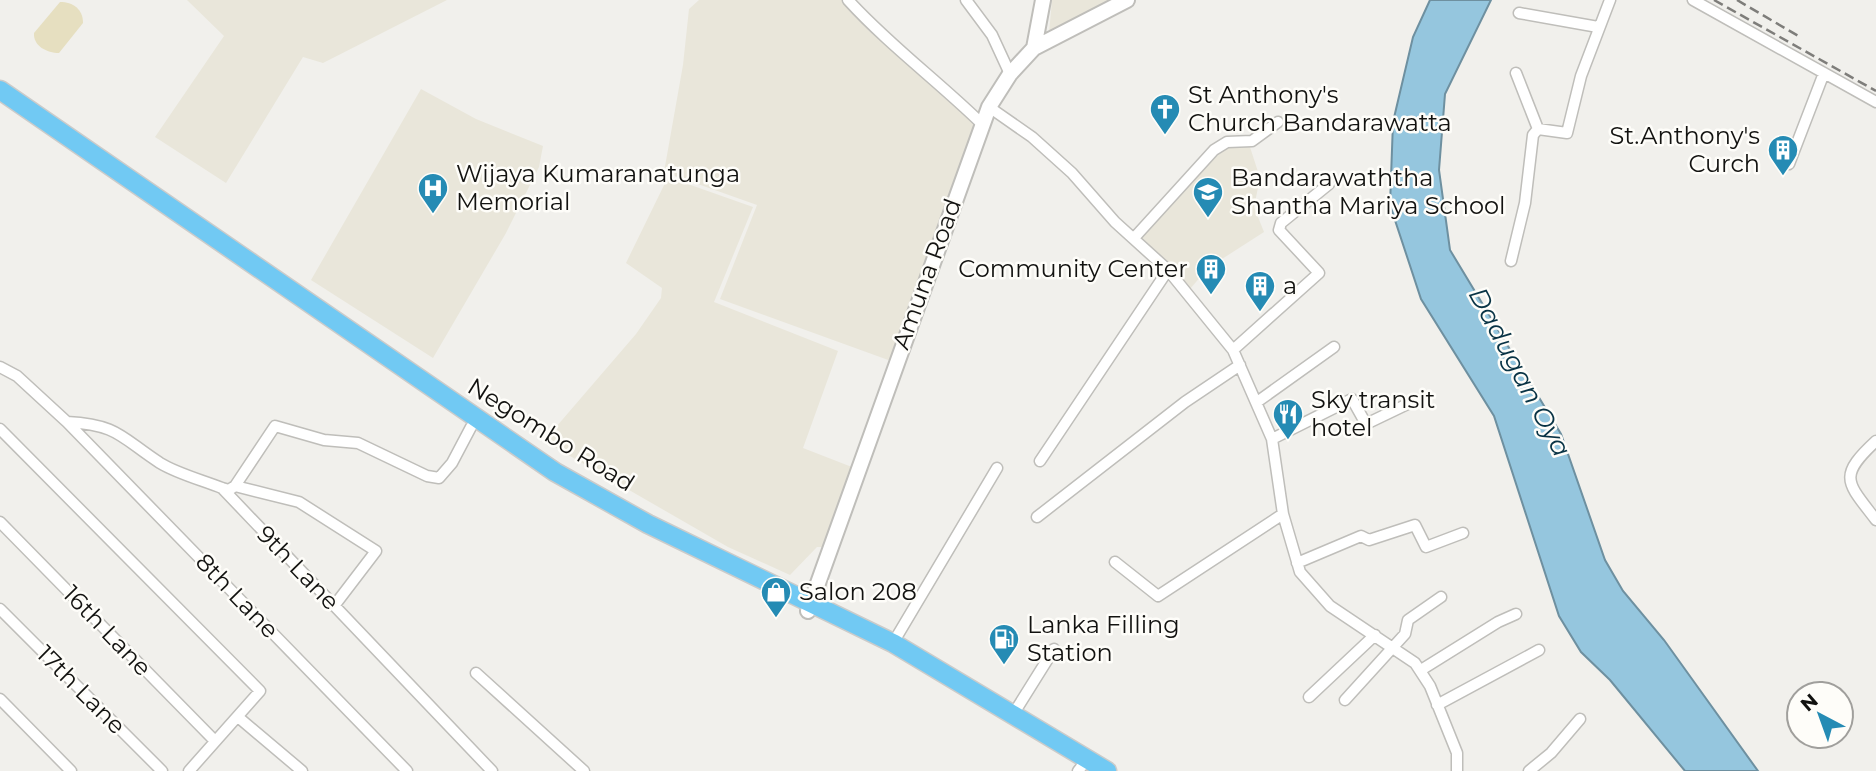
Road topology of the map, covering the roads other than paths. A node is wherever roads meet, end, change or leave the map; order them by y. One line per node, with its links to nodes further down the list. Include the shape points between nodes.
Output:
1 (848, 0): 18 (street, via 881,36 940,82)
2 (967, 0): 12 (street, via 992,35)
3 (1043, 0): 9 (street)
4 (1127, 0): 9 (street, Amuna Road)
5 (1610, 0): 8 (street)
6 (1693, 0): 11 (street)
7 (1519, 13): 8 (street)
8 (1598, 27): 19 (street, via 1567,133)
9 (1034, 48): 12 (street, Amuna Road)
10 (1516, 73): 19 (street)
11 (1824, 73): 15 (street); 20 (street)
12 (1010, 74): 16 (street, Amuna Road)
13 (0, 90): 49 (highway, Negombo Road, via 555,472)
14 (0, 102): 32 (highway, Negombo Road)
15 (1876, 102)
16 (989, 107): 18 (street, Amuna Road); 22 (street, via 1032,137)
17 (1278, 122): 22 (street, via 1252,141 1227,142 1214,150)
18 (982, 124): 49 (street, Amuna Road)
19 (1538, 129): 23 (street, via 1533,135 1525,203)
20 (1789, 164)
21 (1329, 184): 26 (street, via 1281,223 1279,230 1319,273)
22 (1134, 238): 24 (street)
23 (1511, 261)
24 (1168, 270): 26 (street); 36 (street)
25 (1334, 346): 30 (street)
26 (1233, 350): 27 (street)
27 (1240, 365): 30 (street); 41 (street)
28 (0, 367): 31 (street, 8th Lane, via 17,376)
29 (1416, 400): 34 (street, via 1366,424 1352,399)
30 (1257, 402): 34 (street)
31 (67, 422): 39 (street, 9th Lane, via 98,423 163,464); 72 (street, 8th Lane)
32 (471, 427): 38 (street, via 439,478 358,443 324,440 275,426); 49 (highway, Negombo Road, via 548,480 644,532)
33 (0, 429): 64 (street, via 260,691)
34 (1272, 439): 40 (street)
35 (1876, 441): 42 (street, via 1854,461 1849,480)
36 (1040, 461)
37 (997, 468): 53 (street)
38 (235, 486): 39 (street); 48 (street, via 299,502 376,551)
39 (222, 488): 48 (street, 9th Lane)
40 (1283, 514): 45 (street, via 1158,596); 46 (street)
41 (1037, 517)
42 (1876, 520)
43 (0, 522): 66 (street, 16th Lane)
44 (1463, 533): 46 (street, via 1426,547 1415,525 1369,540 1361,536)
45 (1115, 562)
46 (1297, 563): 52 (street, via 1331,606)
47 (1441, 597): 54 (street, via 1408,620 1407,630)
48 (334, 606): 73 (street, 9th Lane)
49 (810, 607): 53 (highway, Negombo Road); 67 (highway, Negombo Road, via 944,681)
50 (0, 609): 69 (street, 17th Lane)
51 (1516, 614): 57 (street)
52 (1375, 635): 54 (street); 59 (street)
53 (893, 643): 63 (highway, Negombo Road)
54 (1393, 648): 57 (street); 61 (street)
55 (1054, 649): 63 (street)
56 (1539, 650): 62 (street)
57 (1421, 670): 62 (street)
58 (476, 673): 74 (street)
59 (1309, 697)
60 (0, 699): 68 (street)
61 (1345, 700)
62 (1437, 705): 76 (street, via 1457,753)
63 (1014, 713): 75 (highway, Negombo Road)
64 (237, 717): 66 (street); 71 (street)
65 (1580, 719): 77 (street)
66 (214, 740): 70 (street)
67 (1083, 770)
68 (71, 771)
69 (162, 771)
70 (189, 771)
71 (302, 771)
72 (407, 771)
73 (492, 771)
74 (584, 771)
75 (1107, 771)
76 (1457, 771)
77 (1529, 771)

